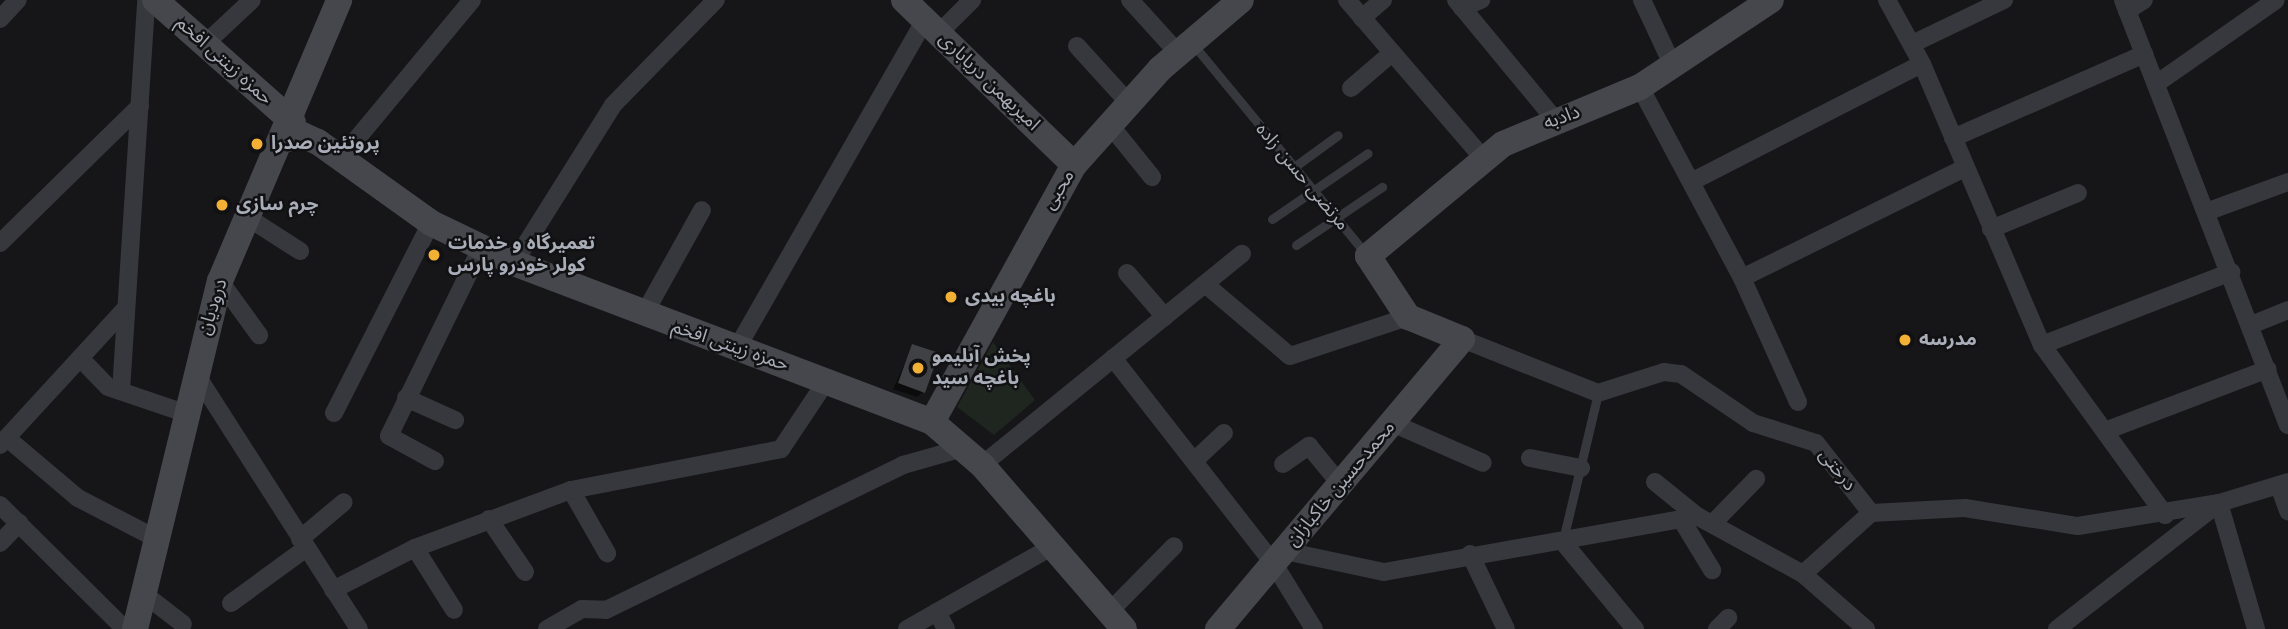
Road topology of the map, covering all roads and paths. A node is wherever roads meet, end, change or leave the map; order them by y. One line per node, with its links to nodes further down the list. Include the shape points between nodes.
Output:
1 (18, 0): 24 (street)
2 (146, 0): 38 (street)
3 (155, 0): 26 (street, حمزه زینتی افخم)
4 (252, 0): 26 (street)
5 (340, 0): 41 (street, درودیان)
6 (472, 0): 44 (street)
7 (716, 0): 69 (street, via 613,105)
8 (904, 0): 25 (street, امیربهمن دریاباری)
9 (972, 0): 25 (street)
10 (1130, 0): 29 (street)
11 (1241, 0): 29 (street, محبی)
12 (1347, 0): 23 (street)
13 (1383, 0): 23 (street)
14 (1481, 0): 21 (street)
15 (1642, 0): 33 (street)
16 (1771, 0): 33 (street, دادبه)
17 (1887, 0): 27 (street)
18 (2004, 0): 27 (street)
19 (2144, 0): 22 (street)
20 (2276, 0): 34 (street)
21 (1459, 4): 39 (street)
22 (2125, 5): 31 (street)
23 (1362, 18): 30 (street)
24 (0, 19)
25 (932, 27): 47 (street, امیربهمن دریاباری); 84 (street)
26 (205, 44): 41 (street, حمزه زینتی افخم)
27 (1912, 44): 32 (street)
28 (1077, 46): 37 (street)
29 (1184, 48): 37 (street, محبی); 48 (lane, مرتضی حسن زاده)
30 (1392, 53): 36 (street); 46 (street)
31 (2144, 54): 34 (street); 43 (street)
32 (1922, 64): 43 (street); 51 (street)
33 (1673, 66): 35 (street, دادبه)
34 (2156, 84): 57 (street)
35 (1640, 87): 39 (street, دادبه); 51 (street)
36 (1351, 88)
37 (1128, 103): 40 (street, محبی)
38 (140, 106): 63 (street); 75 (street)
39 (1556, 121): 46 (street, دادبه)
40 (1110, 125): 47 (street, محبی); 50 (street)
41 (288, 131): 58 (street, درودیان); 61 (street, حمزه زینتی افخم, via 318,142)
42 (1338, 135): 48 (lane)
43 (1953, 138): 49 (street)
44 (355, 141)
45 (1368, 153): 54 (lane)
46 (1483, 158): 68 (street, دادبه)
47 (1074, 165): 97 (street, محبی)
48 (1294, 167): 54 (lane, مرتضی حسن زاده)
49 (1965, 168): 62 (street); 72 (street)
50 (1152, 177)
51 (1691, 182): 72 (street)
52 (2288, 182): 57 (street)
53 (1382, 187): 60 (lane)
54 (1312, 190): 59 (lane); 60 (lane, مرتضی حسن زاده)
55 (2078, 193): 62 (street)
56 (702, 210): 77 (street)
57 (2206, 212): 70 (street)
58 (247, 217): 66 (street); 73 (street, درودیان)
59 (1272, 219)
60 (1337, 219): 64 (lane); 68 (lane, مرتضی حسن زاده)
61 (431, 223): 65 (street, حمزه زینتی افخم); 95 (street)
62 (1991, 229): 83 (street)
63 (0, 243)
64 (1296, 245)
65 (481, 248): 69 (street, حمزه زینتی افخم); 92 (street)
66 (300, 251)
67 (1242, 254): 74 (street)
68 (1368, 256): 79 (street, مرتضی حسن زاده)
69 (513, 263): 77 (street, حمزه زینتی افخم)
70 (2231, 272): 80 (street); 83 (street)
71 (1127, 273): 78 (street)
72 (1742, 278): 93 (street)
73 (220, 281): 81 (street); 88 (street, درودیان)
74 (1205, 284): 78 (street); 79 (street, via 1290,356)
75 (125, 309): 85 (street); 90 (street)
76 (2288, 310): 80 (street)
77 (643, 316): 84 (street, حمزه زینتی افخم)
78 (1165, 317): 86 (street)
79 (1408, 317): 82 (street)
80 (2251, 325): 87 (street)
81 (259, 335)
82 (1462, 338): 91 (street); 98 (street, محمدحسین خاکبازان)
83 (2042, 345): 100 (street)
84 (737, 348): 89 (street, حمزه زینتی افخم)
85 (80, 358): 90 (street, via 100,381); 102 (street)
86 (1113, 358): 103 (street); 106 (street)
87 (2268, 369): 99 (street); 100 (street)
88 (194, 371): 94 (street, درودیان); 128 (street)
89 (827, 380): 97 (street, حمزه زینتی افخم); 114 (street, via 781,449)
90 (121, 391): 94 (street)
91 (1598, 393): 109 (lane); 119 (street, درختی, via 1664,372 1681,374 1753,423 1816,443)
92 (406, 398): 96 (street); 105 (street, via 389,436)
93 (1798, 402)
94 (185, 413): 125 (street, درودیان)
95 (334, 413)
96 (455, 420)
97 (932, 422): 103 (street, حمزه زینتی افخم)
98 (1392, 424): 107 (street); 113 (street, محمدحسین خاکبازان)
99 (2288, 425)
100 (2105, 431): 120 (street)
101 (1224, 433): 106 (street)
102 (3, 442): 125 (street, via 78,498)
103 (972, 456): 129 (street, حمزه زینتی افخم); 148 (street, via 903,465 607,610 582,609)
104 (1530, 458): 109 (street)
105 (435, 461)
106 (1194, 461): 134 (street)
107 (1483, 463)
108 (1283, 464): 113 (street, via 1309,446)
109 (1581, 468): 127 (lane)
110 (1756, 479): 123 (street)
111 (1655, 482): 121 (street)
112 (2284, 484): 116 (street); 118 (street)
113 (1340, 485): 134 (street, محمدحسین خاکبازان)
114 (571, 490): 122 (street); 132 (street)
115 (344, 502): 128 (street)
116 (2219, 503): 120 (street); 156 (street); 157 (street)
117 (0, 505): 124 (street)
118 (2288, 511)
119 (1871, 513): 120 (street, via 1965,508 2078,526); 137 (street)
120 (2165, 515)
121 (1689, 517): 123 (street); 127 (street); 135 (street)
122 (489, 519): 131 (street); 136 (street)
123 (1715, 521): 137 (street)
124 (19, 523): 126 (street); 145 (street)
125 (157, 539): 139 (street, درودیان)
126 (0, 542)
127 (1563, 542): 133 (street); 154 (street)
128 (302, 544): 138 (street); 140 (street)
129 (1055, 545): 142 (street); 143 (street, حمزه زینتی افخم)
130 (1174, 546): 143 (street)
131 (415, 548): 138 (street); 141 (street)
132 (607, 553)
133 (1470, 554): 134 (street, via 1384,572); 153 (street)
134 (1280, 557): 151 (street, محمدحسین خاکبازان); 152 (street)
135 (1712, 570)
136 (525, 572)
137 (1803, 574): 155 (street)
138 (333, 590): 147 (street)
139 (144, 594): 144 (street); 146 (street, درودیان)
140 (231, 603)
141 (454, 610)
142 (937, 612): 149 (street); 150 (street)
143 (1117, 620)
144 (183, 624)
145 (125, 629)
146 (135, 629)
147 (359, 629)
148 (547, 629)
149 (907, 629)
150 (946, 629)
151 (1218, 629)
152 (1314, 629)
153 (1506, 629)
154 (1635, 629)
155 (1866, 629)
156 (2057, 629)
157 (2256, 629)

